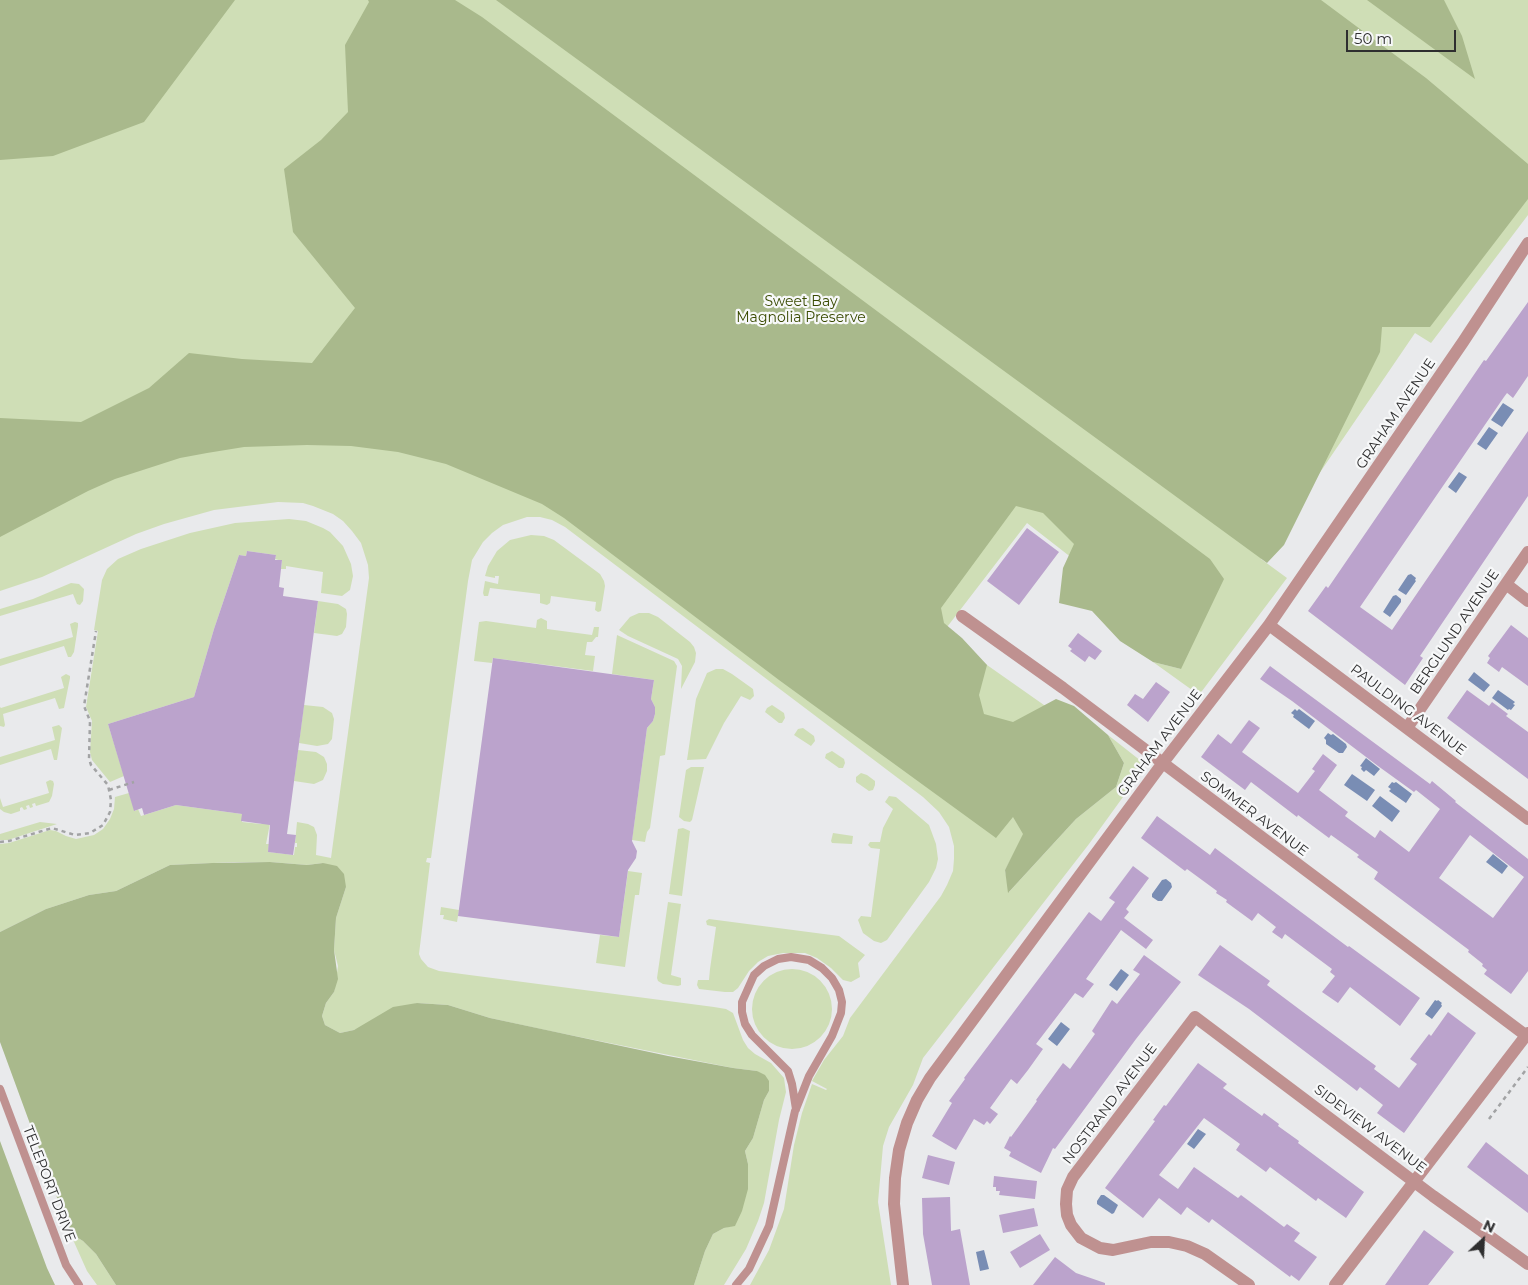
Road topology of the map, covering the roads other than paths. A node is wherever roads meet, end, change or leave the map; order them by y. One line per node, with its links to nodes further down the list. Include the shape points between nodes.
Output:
1 (1528, 243): 6 (street, GRAHAM AVENUE)
2 (1528, 552): 3 (street, BERGLUND AVENUE)
3 (1506, 584): 4 (street); 7 (street, BERGLUND AVENUE)
4 (1528, 601)
5 (962, 616): 8 (street, SOMMER AVENUE)
6 (1270, 625): 7 (street, PAULDING AVENUE); 8 (street, GRAHAM AVENUE)
7 (1407, 728): 9 (street, PAULDING AVENUE)
8 (1162, 764): 11 (street, SOMMER AVENUE); 18 (street, GRAHAM AVENUE, via 917,1100 899,1150 895,1178 894,1204)
9 (1528, 819)
10 (1195, 1017): 14 (street, SIDEVIEW AVENUE); 19 (street, NOSTRAND AVENUE, via 1073,1177 1067,1190 1067,1215 1081,1238 1100,1248 1113,1250 1151,1242 1187,1246 1205,1254)
11 (1527, 1035): 14 (street)
12 (0, 1089): 16 (lane, TELEPORT DRIVE, via 66,1265)
13 (796, 1109): 13 (lane, via 817,1060 838,1023 842,1002 832,978 822,968 809,960 791,957 778,959 754,975 742,1002 742,1012 752,1035 788,1071); 17 (lane, via 769,1226 749,1269)
14 (1414, 1181): 15 (street, SIDEVIEW AVENUE); 20 (street)
15 (1528, 1264)
16 (79, 1285)
17 (736, 1285)
18 (903, 1285)
19 (1249, 1285)
20 (1335, 1285)

